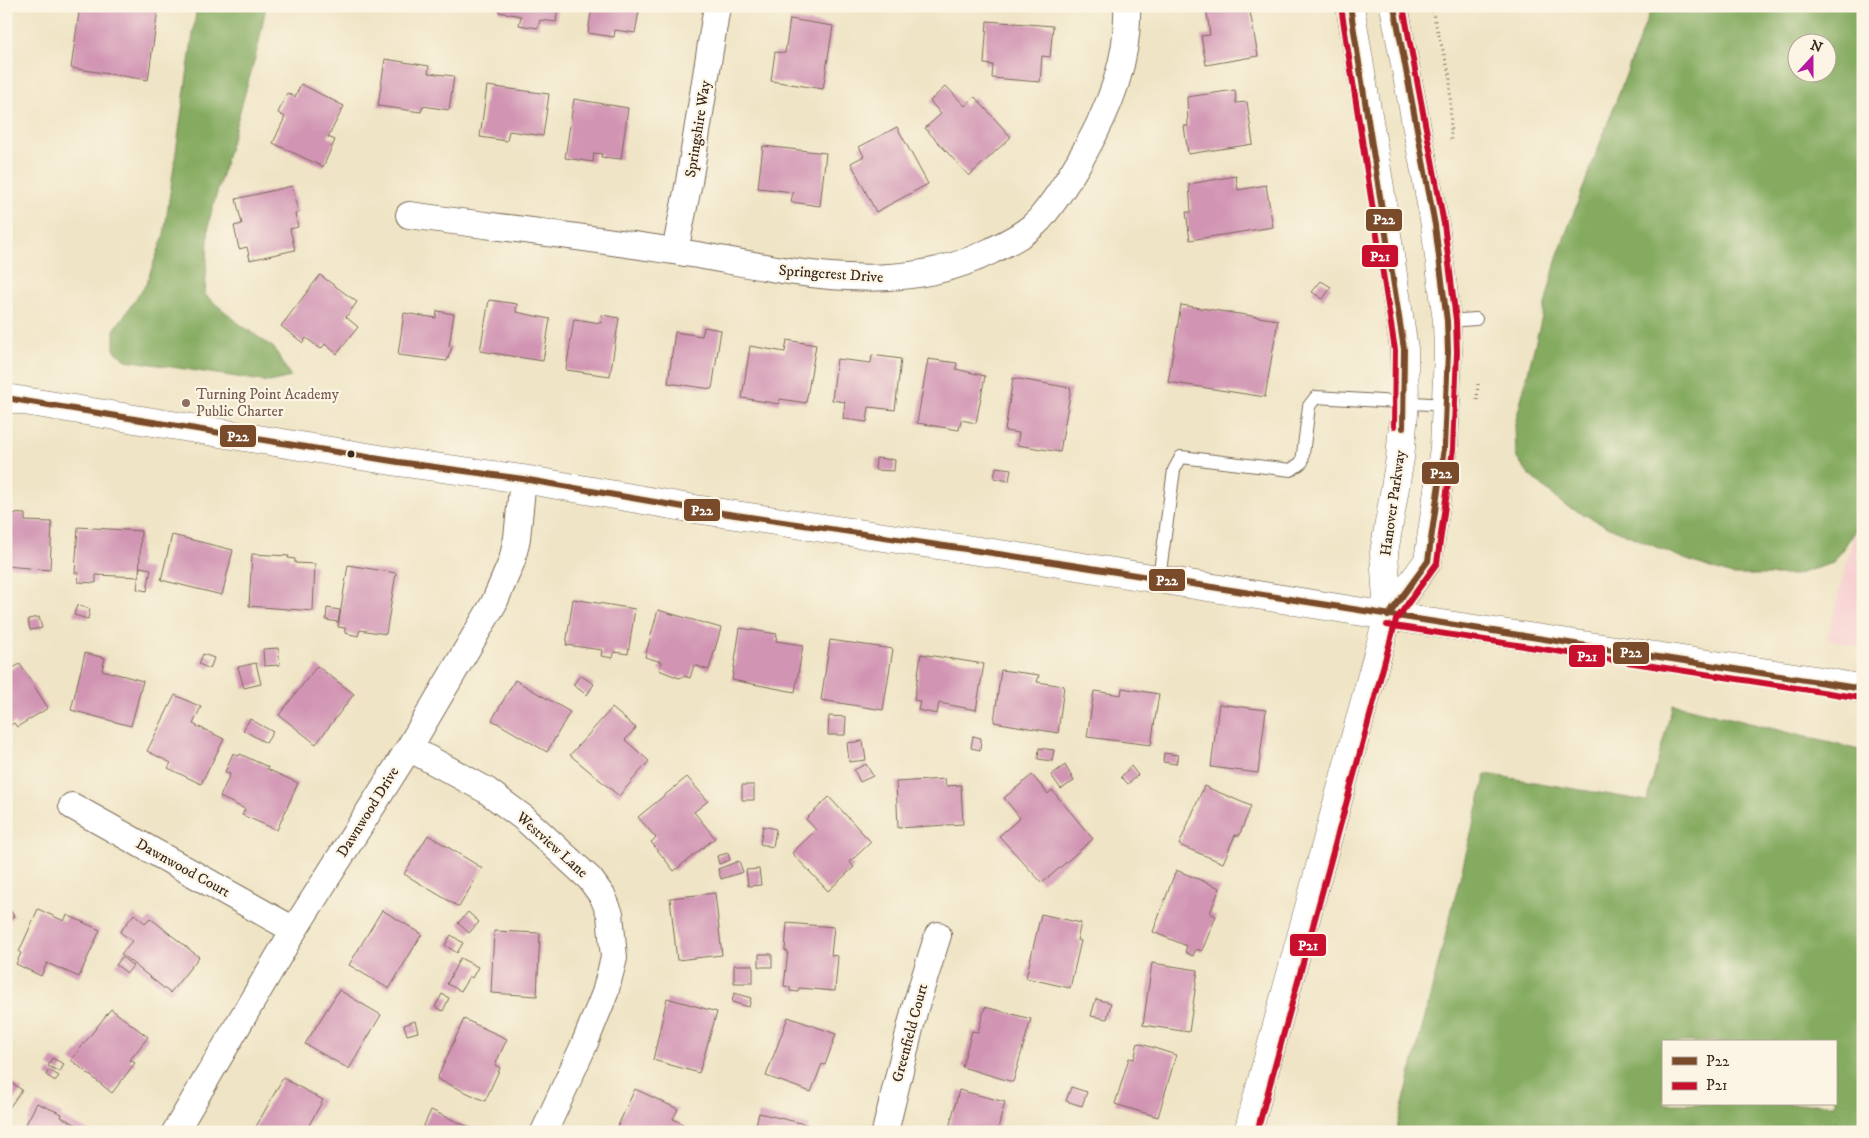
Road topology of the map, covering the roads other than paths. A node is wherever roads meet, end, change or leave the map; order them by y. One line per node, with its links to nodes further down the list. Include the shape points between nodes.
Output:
1 (717, 6): 6 (street, Springshire Way)
2 (1127, 6): 6 (street, Springcrest Drive, via 1121,66 1103,120 1039,220 1004,244 979,257 950,266 878,279 808,275)
3 (1350, 6): 10 (main road, Hanover Parkway, via 1404,349)
4 (1394, 6): 8 (main road, via 1435,225)
5 (408, 215): 6 (street, Springcrest Drive)
6 (675, 251)
7 (1476, 319): 8 (lane)
8 (1447, 320): 11 (main road)
9 (6, 398): 12 (main road, via 359,456)
10 (1405, 402): 11 (lane); 13 (lane, via 1316,397 1309,406 1302,462 1291,470 1181,457 1174,470); 14 (main road, Hanover Parkway, via 1400,458 1384,553)
11 (1446, 404): 14 (main road, via 1444,448 1428,561)
12 (523, 479): 13 (main road, via 695,509); 16 (street, Dawnwood Drive, via 517,538 504,581)
13 (1159, 578): 14 (main road)
14 (1388, 616): 15 (main road); 23 (main road)
15 (1863, 690)
16 (409, 748): 18 (street, Dawnwood Drive); 21 (street, Westview Lane, via 486,790 525,819 590,878 610,914 614,958 605,993)
17 (72, 806): 18 (street, Dawnwood Court)
18 (294, 930): 20 (street, Dawnwood Drive)
19 (938, 935): 22 (street, Greenfield Court, via 915,1008)
20 (176, 1132)
21 (544, 1132)
22 (885, 1132)
23 (1248, 1132)

